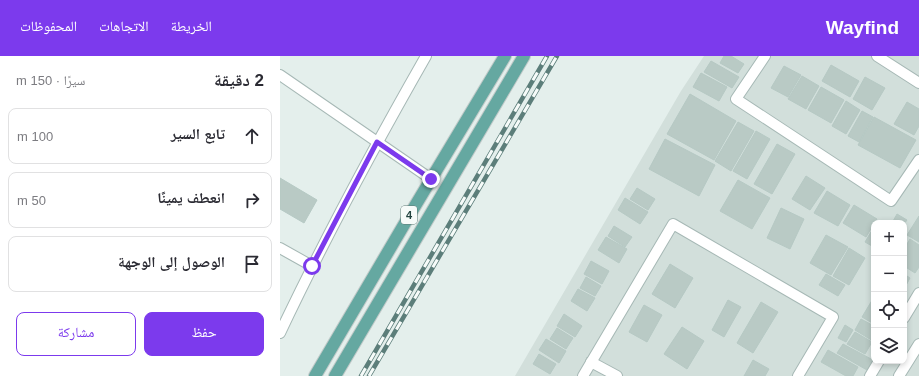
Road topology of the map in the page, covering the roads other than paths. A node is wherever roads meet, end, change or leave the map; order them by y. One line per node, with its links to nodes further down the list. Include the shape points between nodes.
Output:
1 (426, 56): 8 (street)
2 (505, 56): 10 (main road, 4)
3 (524, 56): 20 (main road, 4)
4 (765, 56): 9 (street, via 736,99 891,201)
5 (877, 56): 7 (street)
6 (280, 75): 8 (street)
7 (919, 83)
8 (377, 142): 10 (street); 12 (street)
9 (919, 160)
10 (431, 179): 19 (main road, 4)
11 (280, 248): 12 (street)
12 (312, 266): 15 (street)
13 (918, 295): 14 (street)
14 (907, 313)
15 (280, 333)
16 (919, 344): 25 (street)
17 (591, 362): 21 (street); 22 (street); 23 (street, via 673,224 833,317)
18 (877, 364): 24 (street)
19 (315, 376)
20 (335, 376)
21 (583, 376)
22 (617, 376)
23 (798, 376)
24 (870, 376)
25 (899, 376)

